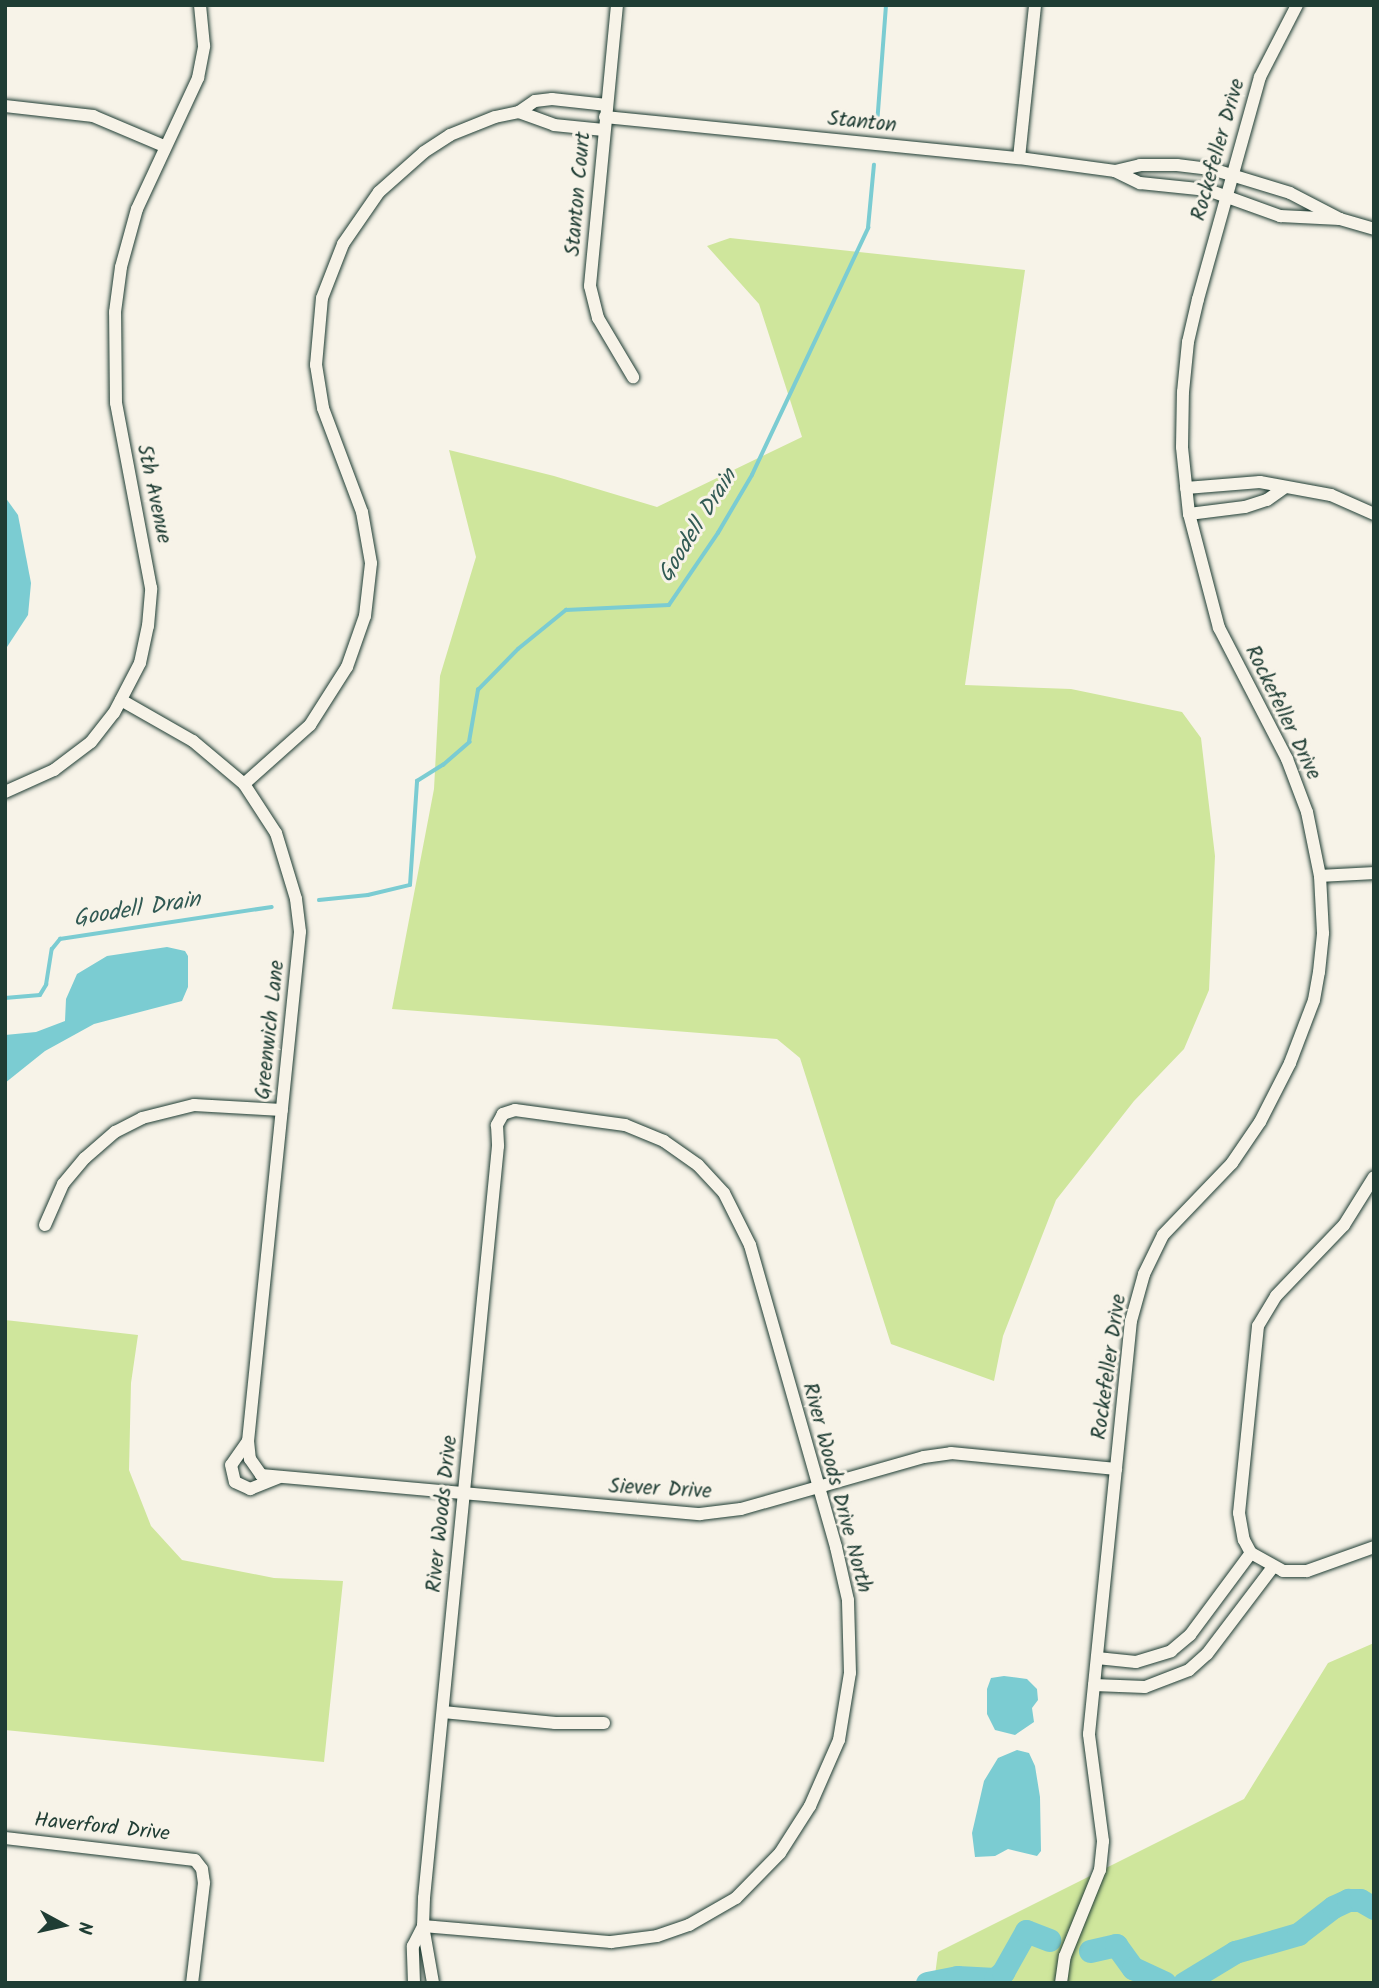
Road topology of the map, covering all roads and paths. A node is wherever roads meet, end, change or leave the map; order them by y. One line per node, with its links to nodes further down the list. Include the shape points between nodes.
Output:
1 (200, 5): 8 (street, 5th Avenue, via 203,61)
2 (617, 5): 7 (street, Stanton Court)
3 (1035, 5): 9 (street)
4 (1297, 5): 11 (street, Rockefeller Drive, via 1260,77)
5 (5, 106): 8 (street, via 93,116)
6 (519, 112): 7 (street, via 554,125); 7 (street, via 535,101 552,99); 21 (street, via 467,127 424,152 364,209 335,258 322,298 316,365 323,408 362,512 371,563 365,616 346,667 310,724)
7 (605, 118): 9 (street, Stanton); 15 (street, Stanton Court, via 590,286 598,318)
8 (164, 146): 20 (street, 5th Avenue, via 128,236 115,312 116,403 151,588 140,663)
9 (1019, 158): 10 (street, Stanton)
10 (1115, 172): 11 (street, via 1140,165 1177,164); 12 (street, via 1140,183 1208,190)
11 (1233, 175): 12 (street, Rockefeller Drive); 13 (street, via 1290,193)
12 (1226, 197): 13 (street, via 1280,216); 16 (street, Rockefeller Drive, via 1188,342 1183,393)
13 (1340, 219): 14 (street)
14 (1374, 229)
15 (633, 377)
16 (1186, 488): 17 (street, via 1260,482); 18 (street, Rockefeller Drive)
17 (1284, 488): 18 (street, via 1245,507); 19 (street, via 1331,495)
18 (1189, 514): 24 (street, Rockefeller Drive, via 1219,628 1299,787)
19 (1374, 514)
20 (121, 700): 21 (street, Greenwich Lane, via 193,741); 22 (street, 5th Avenue, via 91,742 73,758)
21 (244, 784): 25 (street, Greenwich Lane, via 276,833 287,860 300,932)
22 (5, 792)
23 (1374, 873): 24 (street)
24 (1320, 876): 31 (street, Rockefeller Drive, via 1323,933 1319,972 1290,1063 1241,1152 1163,1235 1144,1274 1131,1321)
25 (282, 1110): 28 (street, via 194,1105 142,1118 115,1132 85,1158 64,1184); 29 (street, Greenwich Lane)
26 (508, 1111): 34 (street, River Woods Drive North, via 609,1122 640,1130 682,1152 716,1183 750,1245); 35 (street, River Woods Drive, via 497,1125)
27 (1374, 1177): 37 (street, via 1344,1225 1276,1296 1258,1326 1239,1513)
28 (45, 1225)
29 (248, 1440): 30 (street, Greenwich Lane, via 250,1459); 33 (street, Greenwich Lane, via 230,1465)
30 (257, 1469): 32 (street, Siever Drive, via 261,1475)
31 (1116, 1469): 34 (street, Siever Drive, via 950,1453); 42 (street, Rockefeller Drive)
32 (279, 1477): 33 (street, Siever Drive, via 250,1489); 35 (street, Siever Drive)
33 (235, 1482)
34 (818, 1487): 35 (street, Siever Drive, via 741,1509 700,1514); 48 (street, River Woods Drive North, via 848,1600 848,1694 839,1740 822,1784 766,1870 736,1898 706,1916 640,1939 591,1941)
35 (464, 1493): 45 (street, River Woods Drive)
36 (1374, 1547): 38 (street, via 1307,1571 1294,1573)
37 (1251, 1553): 38 (street); 39 (street)
38 (1273, 1567): 40 (street)
39 (1226, 1586): 40 (street); 41 (street, via 1190,1635)
40 (1247, 1600): 43 (street, via 1207,1654 1189,1670)
41 (1159, 1657): 42 (street, via 1136,1662); 43 (street)
42 (1097, 1658): 44 (street, Rockefeller Drive)
43 (1167, 1680): 44 (street, via 1144,1687)
44 (1094, 1685): 52 (street, Rockefeller Drive, via 1088,1734 1103,1841 1101,1860 1065,1956)
45 (443, 1713): 46 (street); 48 (street, River Woods Drive)
46 (604, 1723)
47 (5, 1838): 49 (street, Haverford Drive, via 195,1860 204,1883)
48 (423, 1926): 50 (street, River Woods Drive, via 413,1946); 51 (street, River Woods Drive)
49 (192, 1983)
50 (414, 1983)
51 (433, 1983)
52 (1061, 1983)

